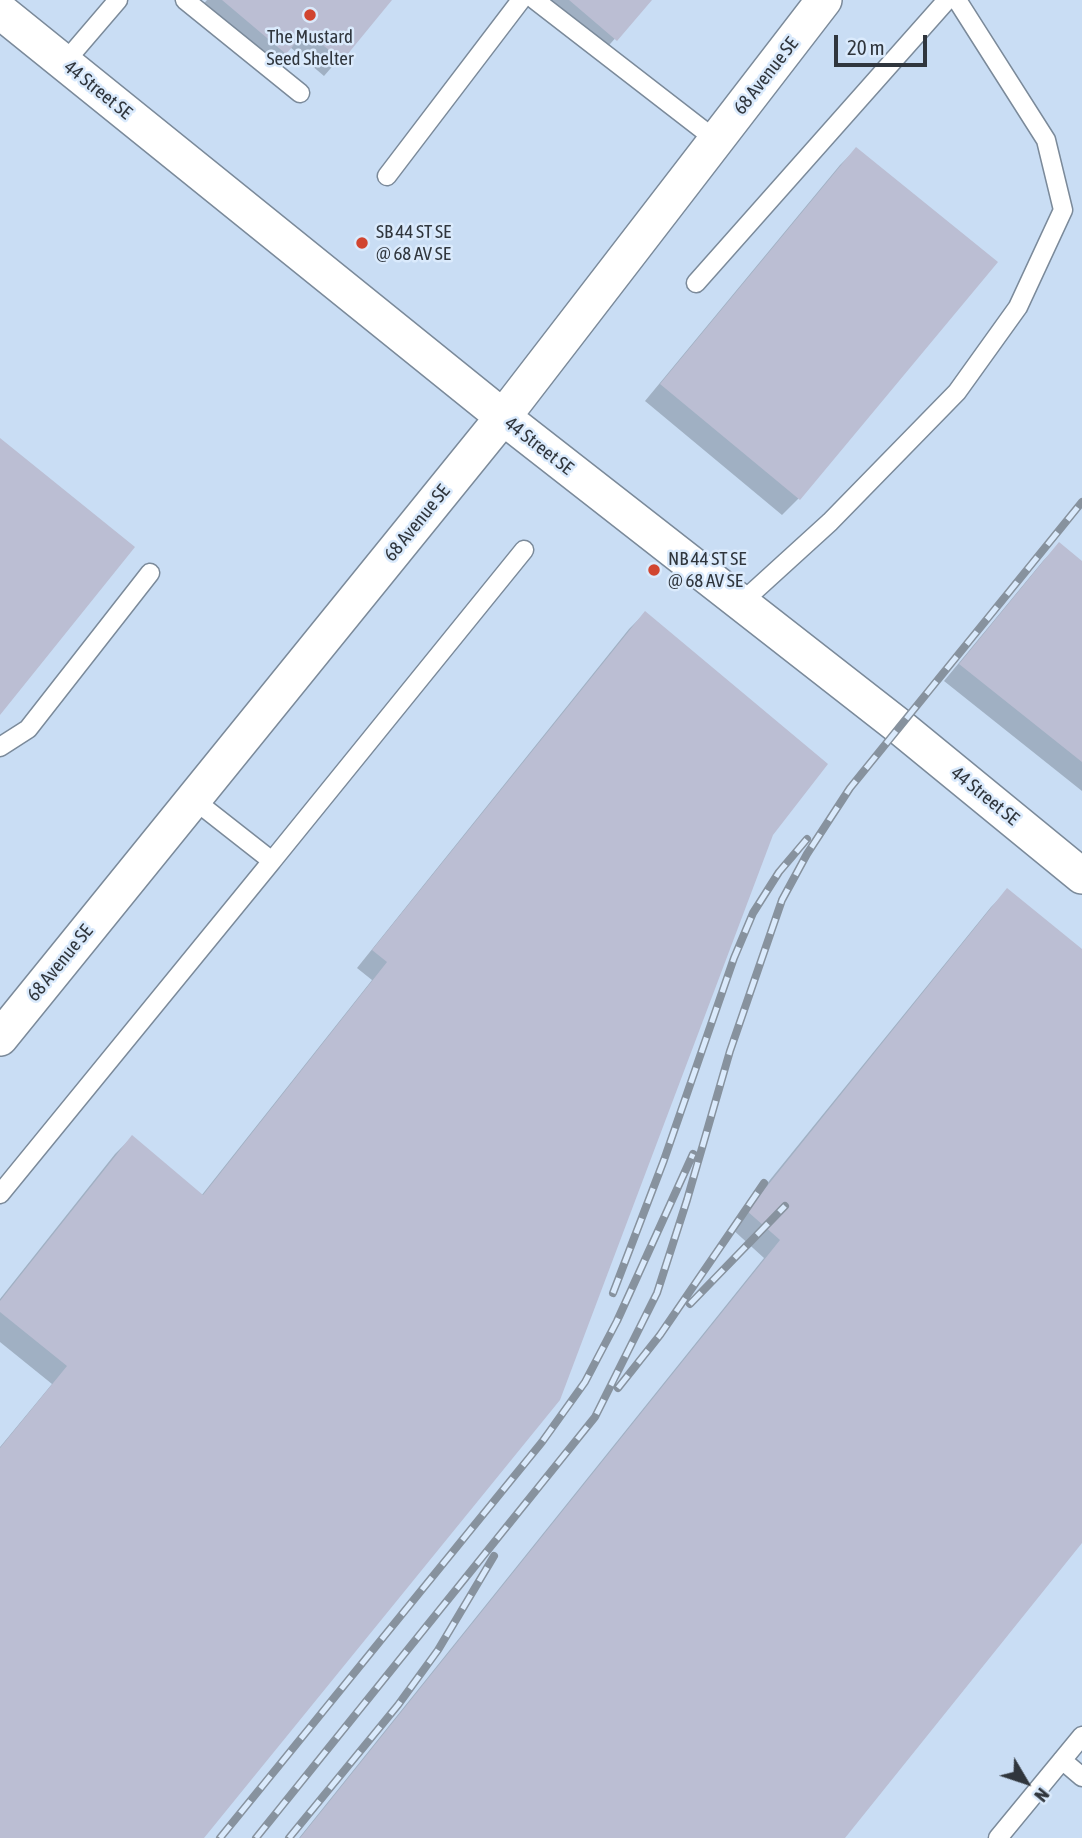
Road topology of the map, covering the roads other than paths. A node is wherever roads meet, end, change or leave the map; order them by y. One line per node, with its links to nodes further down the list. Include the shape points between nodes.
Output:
1 (118, 0): 9 (lane)
2 (185, 0): 10 (lane)
3 (521, 0): 12 (lane)
4 (535, 0): 11 (lane)
5 (824, 0): 11 (street, 68 Avenue SE)
6 (947, 0): 13 (lane)
7 (957, 0): 17 (lane, via 1046,140 1063,210 1017,307 957,392 830,522)
8 (0, 11): 9 (street, 44 Street SE)
9 (64, 63): 14 (street, 44 Street SE)
10 (300, 93)
11 (716, 140): 14 (street, 68 Avenue SE)
12 (387, 176)
13 (696, 283)
14 (503, 417): 17 (street, 44 Street SE); 19 (street, 68 Avenue SE)
15 (524, 550): 20 (lane)
16 (150, 573): 18 (lane, via 28,729)
17 (741, 603): 21 (street, 44 Street SE)
18 (0, 747)
19 (193, 799): 20 (lane); 22 (street, 68 Avenue SE)
20 (272, 861): 23 (lane)
21 (1082, 876)
22 (0, 1038)
23 (0, 1194)
24 (1082, 1736): 25 (lane)
25 (1062, 1760): 26 (lane); 27 (lane)
26 (1082, 1777)
27 (998, 1838)

